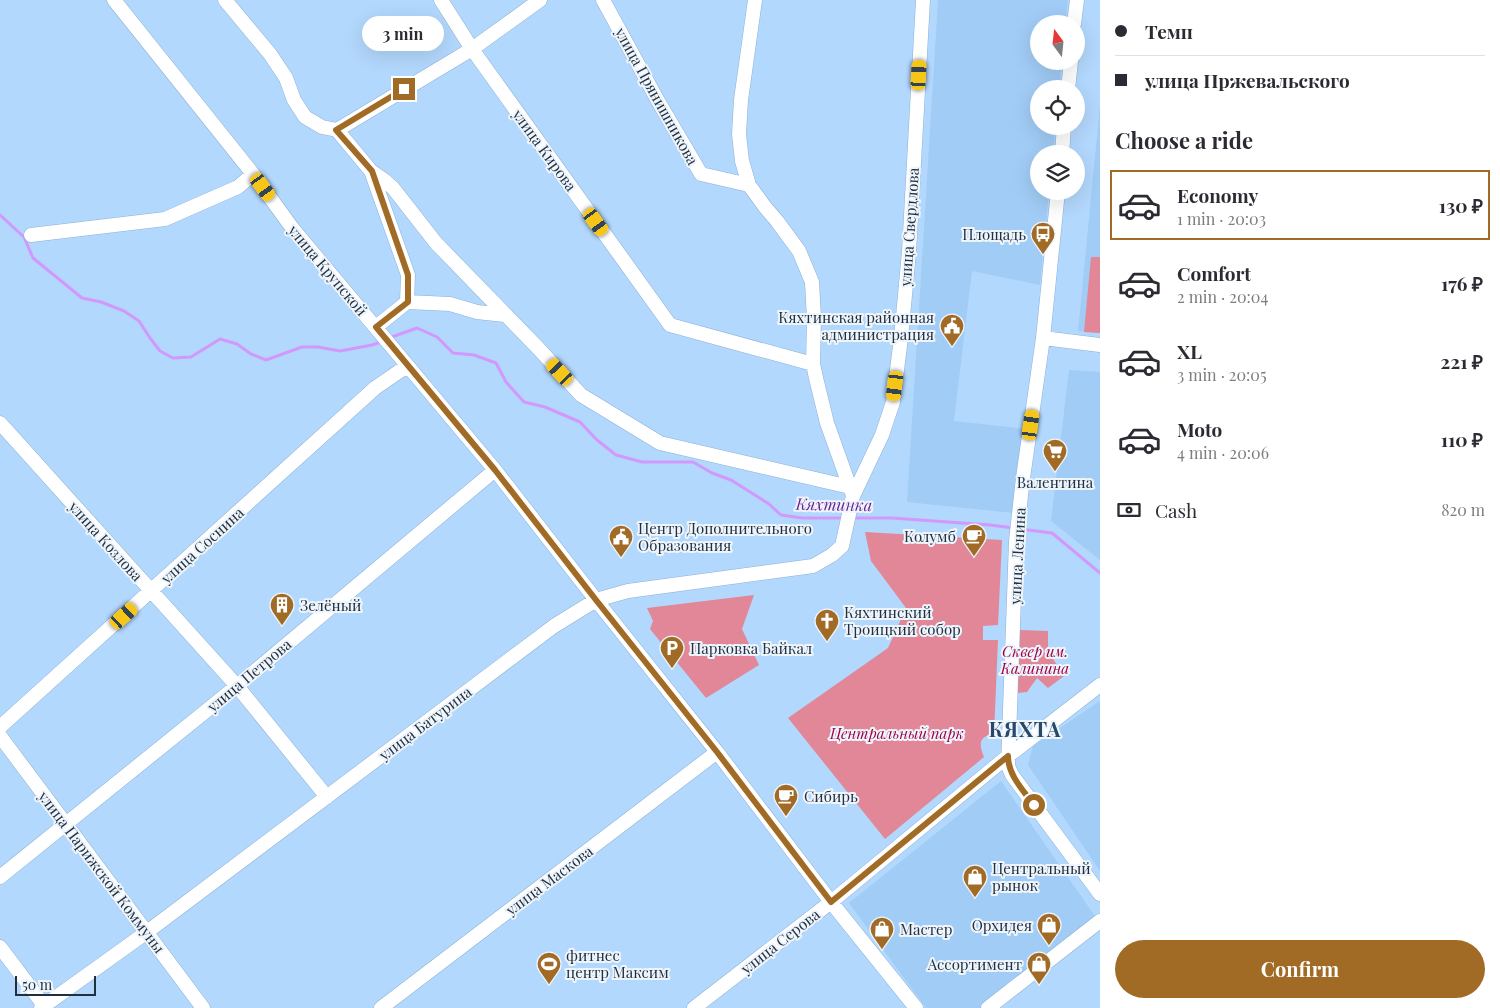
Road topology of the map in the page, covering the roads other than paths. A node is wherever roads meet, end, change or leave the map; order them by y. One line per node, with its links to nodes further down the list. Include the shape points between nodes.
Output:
1 (114, 0): 13 (street, улица Крупской)
2 (225, 0): 11 (street, via 270,54 305,117 322,127)
3 (441, 0): 10 (street, улица Кирова)
4 (540, 0): 10 (street)
5 (603, 0): 14 (street, улица Прянишникова, via 701,174)
6 (755, 0): 14 (street, via 739,134)
7 (924, 0): 27 (street, улица Свердлова, via 908,252 893,402 882,435)
8 (1077, 0): 9 (street)
9 (1075, 15)
10 (472, 49): 11 (street); 22 (street, улица Кирова, via 670,325)
11 (336, 130): 12 (street)
12 (372, 171): 17 (street, via 408,275); 18 (street, via 393,188 436,243)
13 (253, 174): 16 (street, via 238,187 165,219); 19 (street, улица Крупской, via 293,229)
14 (749, 185): 22 (street, via 799,251 812,282)
15 (1057, 200): 20 (street, улица Ленина)
16 (31, 235)
17 (408, 302): 18 (street, via 450,304); 19 (street)
18 (505, 316): 27 (street, via 580,394 660,443)
19 (376, 327): 23 (street, улица Крупской)
20 (1043, 338): 21 (street); 36 (street, улица Ленина, via 1017,523)
21 (1100, 345)
22 (814, 364): 27 (street, via 827,424)
23 (407, 366): 26 (street, улица Крупской); 29 (street, улица Соснина, via 376,388)
24 (0, 422): 25 (street, улица Козлова)
25 (5, 432): 29 (street, улица Козлова)
26 (495, 470): 30 (street, улица Крупской); 32 (street, улица Петрова)
27 (851, 497): 28 (street, улица Свердлова)
28 (845, 535): 30 (street, улица Батурина, via 842,546 813,566 628,591)
29 (151, 591): 32 (street, улица Козлова); 33 (street, улица Соснина)
30 (596, 600): 35 (street, улица Крупской); 37 (street, улица Батурина, via 554,626)
31 (1100, 685): 36 (street, улица Серова)
32 (237, 686): 37 (street, улица Козлова); 38 (street, улица Петрова)
33 (0, 727)
34 (0, 736): 38 (street, улица Парижской Коммуны)
35 (717, 752): 41 (street, улица Крупской); 47 (street, улица Маскова)
36 (1008, 756): 40 (street, улица Ленина, via 1012,775); 41 (street, улица Серова)
37 (327, 797): 43 (street, улица Батурина)
38 (65, 825): 39 (street, улица Петрова); 43 (street, улица Парижской Коммуны)
39 (0, 876)
40 (1100, 894)
41 (831, 902): 48 (street, улица Серова); 49 (street, улица Крупской)
42 (1100, 921): 50 (street)
43 (147, 932): 45 (street, улица Батурина); 46 (street, улица Парижской Коммуны)
44 (0, 947): 45 (street)
45 (44, 1007)
46 (203, 1008)
47 (381, 1008)
48 (694, 1008)
49 (916, 1008)
50 (988, 1008)

